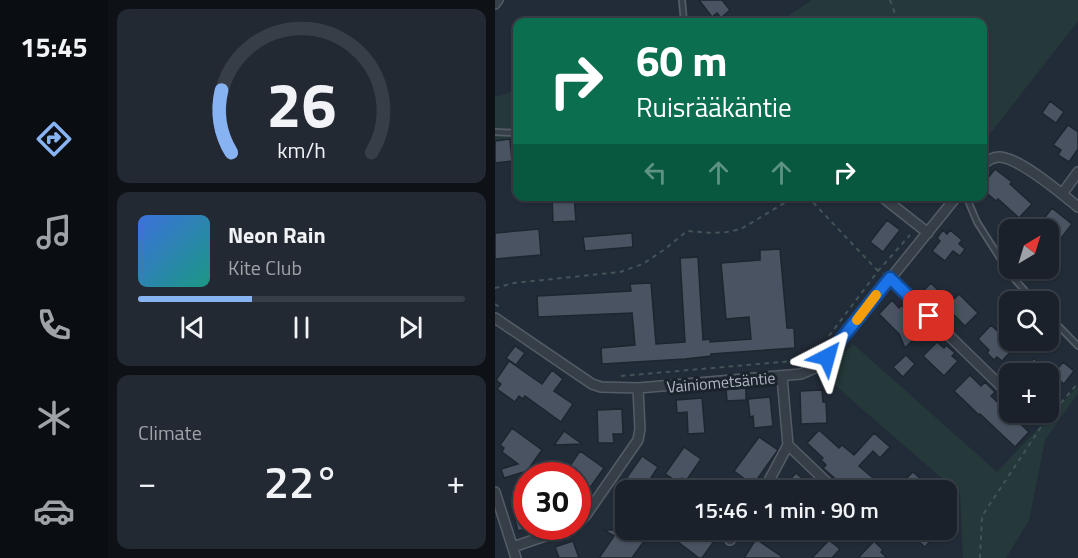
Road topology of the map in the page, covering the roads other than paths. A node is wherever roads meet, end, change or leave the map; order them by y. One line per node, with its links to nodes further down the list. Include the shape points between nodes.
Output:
1 (498, 0): 3 (street)
2 (682, 0): 4 (lane)
3 (495, 4)
4 (684, 18)
5 (495, 132): 6 (lane)
6 (513, 133)
7 (987, 161): 9 (street, via 997,157 1015,161)
8 (1078, 171): 9 (street)
9 (1062, 194): 13 (street)
10 (887, 201): 14 (street)
11 (953, 201): 14 (street, Vainiometsäntie)
12 (968, 201): 16 (lane, via 977,222)
13 (1078, 207)
14 (927, 233): 15 (street, Vainiometsäntie)
15 (890, 278): 20 (street, Vainiometsäntie, via 815,368); 21 (street)
16 (1025, 291)
17 (495, 318): 22 (street, Vainiometsäntie, via 592,384)
18 (1059, 326): 19 (lane)
19 (1078, 346)
20 (782, 376): 22 (street, Vainiometsäntie); 23 (street)
21 (999, 383)
22 (637, 388): 27 (street, via 638,440)
23 (788, 446): 24 (street); 25 (street)
24 (769, 480)
25 (824, 480)
26 (495, 492): 29 (street)
27 (591, 508)
28 (533, 540): 29 (street)
29 (513, 547): 30 (street)
30 (516, 558)

